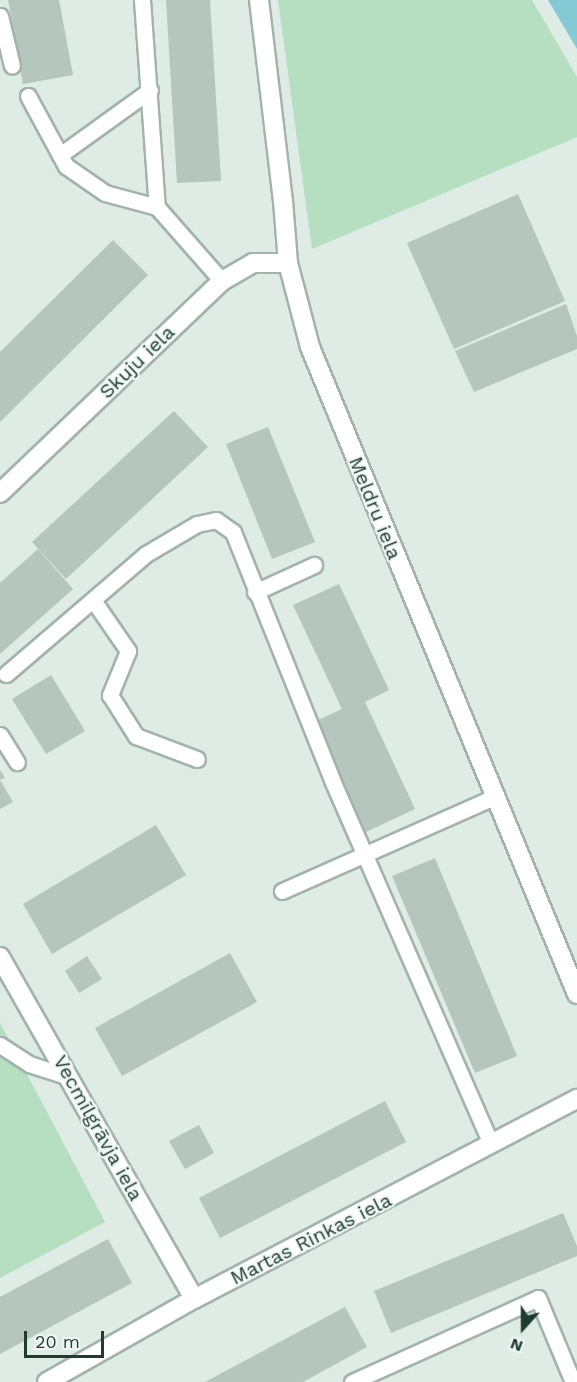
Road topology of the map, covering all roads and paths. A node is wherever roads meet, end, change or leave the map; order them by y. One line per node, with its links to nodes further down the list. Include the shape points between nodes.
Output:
1 (142, 0): 5 (lane)
2 (259, 0): 9 (street, Meldru iela)
3 (0, 16): 4 (lane)
4 (12, 66)
5 (150, 90): 7 (lane); 8 (lane)
6 (28, 96): 7 (lane)
7 (60, 155): 8 (lane, via 66,166 105,193)
8 (157, 207): 10 (lane)
9 (288, 263): 10 (street, Skuju iela, via 254,263); 19 (street, Meldru iela, via 316,365)
10 (222, 281): 11 (street, Skuju iela)
11 (0, 493)
12 (314, 565): 13 (lane)
13 (255, 592): 14 (lane, via 232,532 216,520 197,524 146,554); 20 (lane)
14 (93, 600): 15 (lane); 17 (lane, via 128,651 110,695 136,736)
15 (6, 674)
16 (0, 735): 18 (lane)
17 (197, 759)
18 (17, 762)
19 (494, 797): 20 (lane); 23 (street, Meldru iela)
20 (365, 855): 21 (lane); 27 (lane)
21 (282, 891)
22 (0, 957): 25 (street, Vecmīlgrāvja iela)
23 (577, 994)
24 (0, 1045): 25 (lane, via 29,1064)
25 (69, 1077): 28 (street, Vecmīlgrāvja iela)
26 (577, 1099): 27 (street, Martas Rinkas iela)
27 (491, 1144): 28 (street, Martas Rinkas iela)
28 (194, 1299): 29 (street, Martas Rinkas iela)
29 (56, 1380)
30 (352, 1382): 31 (lane, via 538,1299)
31 (573, 1382)

